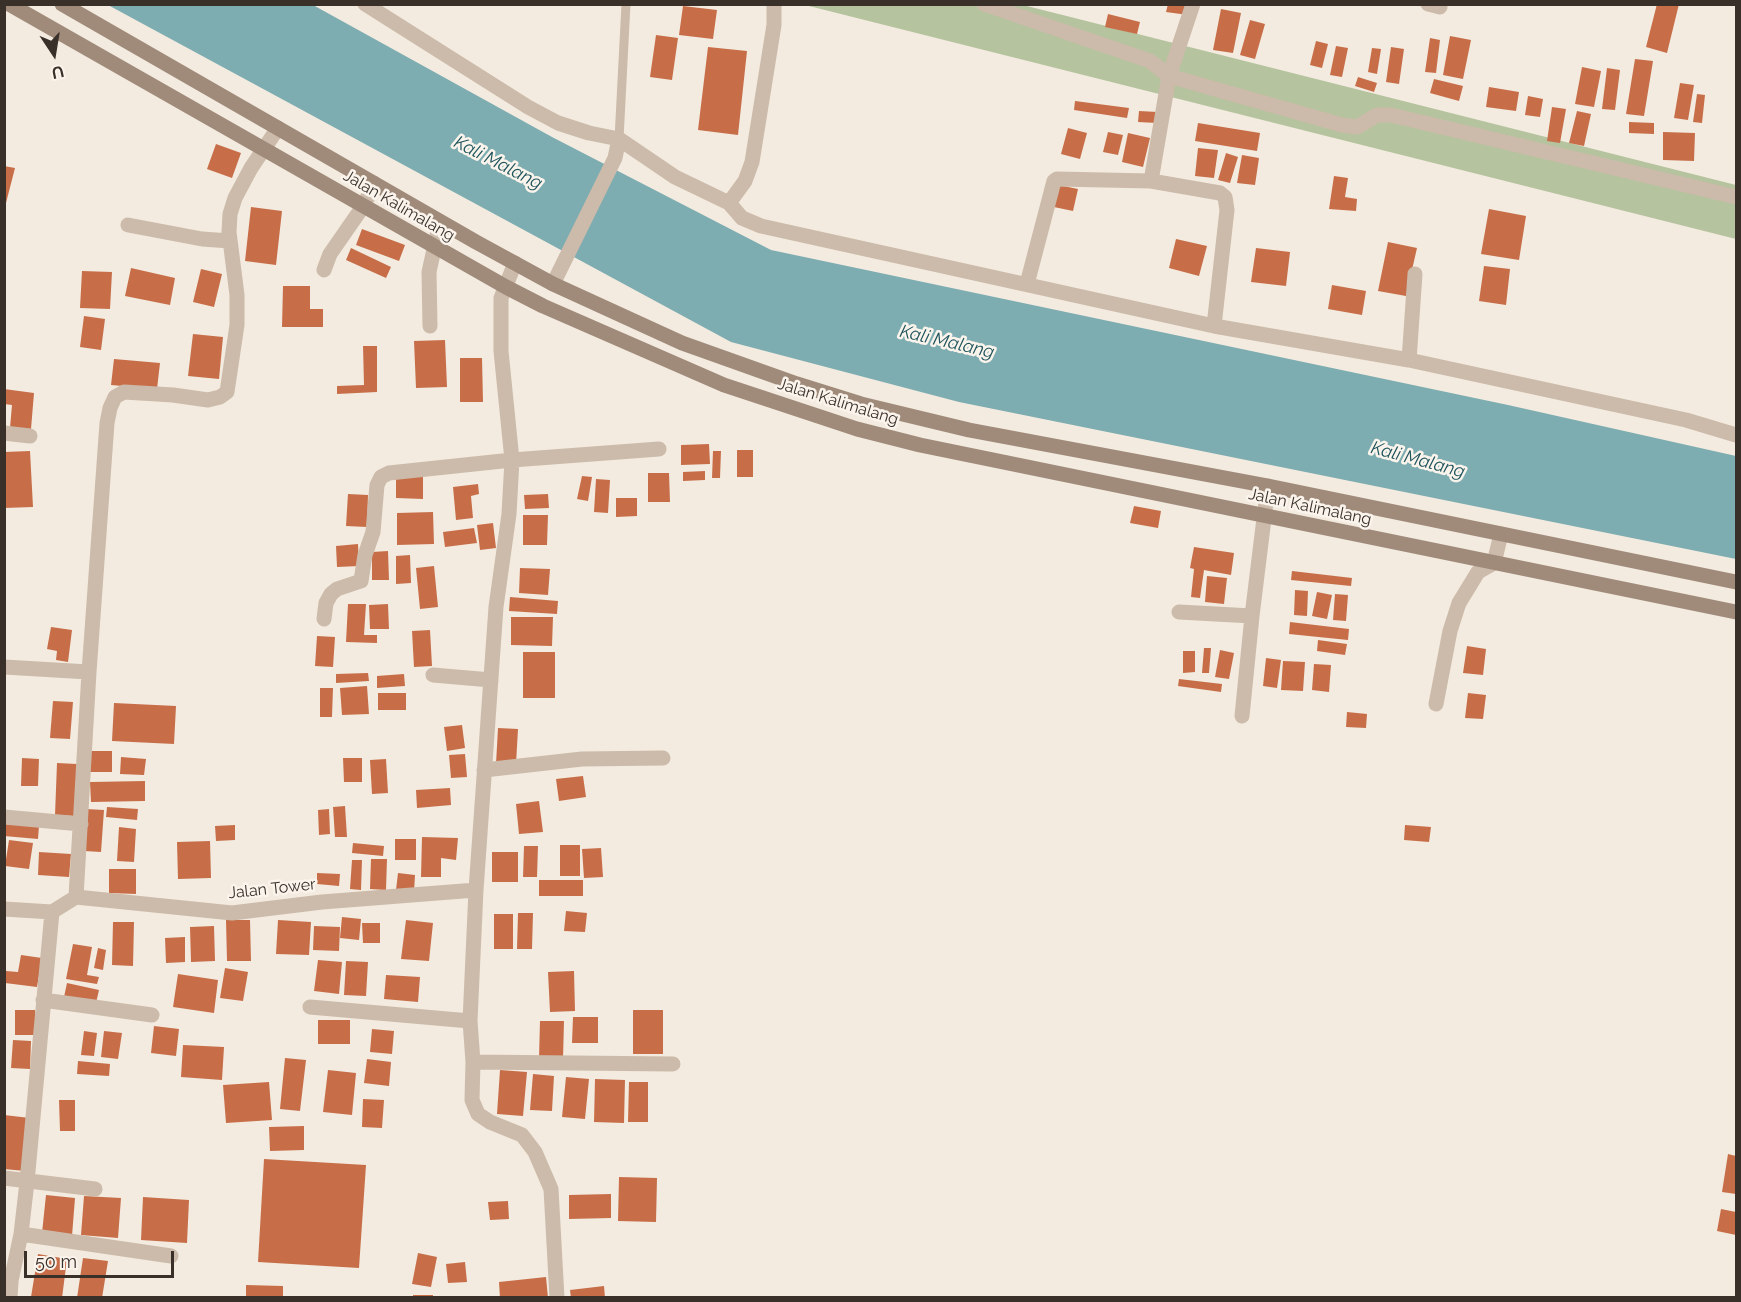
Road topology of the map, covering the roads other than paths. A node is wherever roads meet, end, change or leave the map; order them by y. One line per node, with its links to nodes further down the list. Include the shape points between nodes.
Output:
1 (9, 4): 9 (main road, Jalan Kalimalang)
2 (62, 4): 8 (main road, Jalan Kalimalang)
3 (365, 4): 12 (street, via 558,123)
4 (626, 4): 12 (lane)
5 (774, 4): 17 (street, via 752,162 745,181)
6 (984, 4): 10 (street, via 1150,61)
7 (1193, 4): 10 (street)
8 (83, 16): 9 (main road); 11 (main road, Jalan Kalimalang)
9 (72, 40): 13 (main road, Jalan Kalimalang)
10 (1169, 76): 14 (street); 16 (street, via 1349,127 1364,124 1377,115 1392,115)
11 (278, 128): 13 (street); 15 (main road, Jalan Kalimalang)
12 (619, 139): 17 (street, via 675,177); 26 (street, via 615,158)
13 (264, 150): 18 (main road, Jalan Kalimalang); 21 (street, via 235,198 230,214)
14 (1151, 181): 27 (street, via 1055,180); 30 (street, via 1225,197 1227,210)
15 (374, 183): 18 (street); 19 (main road, Jalan Kalimalang)
16 (1737, 197)
17 (729, 203): 27 (street, via 742,218 761,226)
18 (364, 206): 22 (main road, Jalan Kalimalang); 24 (street)
19 (440, 222): 22 (street); 23 (main road, Jalan Kalimalang)
20 (128, 225): 21 (street)
21 (230, 242): 47 (street, via 237,325 227,392 208,400 124,392 115,397 110,408)
22 (435, 247): 28 (main road, Jalan Kalimalang); 29 (street, via 429,272)
23 (515, 263): 26 (main road, Jalan Kalimalang); 28 (street)
24 (324, 270)
25 (1415, 274): 31 (street)
26 (553, 284): 37 (main road, Jalan Kalimalang, via 681,343 861,404 969,430)
27 (1027, 284): 30 (street)
28 (506, 287): 36 (street, via 501,298 501,351); 38 (main road, Jalan Kalimalang, via 723,385 857,429)
29 (430, 326)
30 (1214, 326): 31 (street)
31 (1409, 360): 33 (street, via 1686,420)
32 (4, 433): 34 (street)
33 (1737, 435)
34 (30, 436)
35 (659, 449): 36 (street)
36 (512, 460): 45 (street, via 381,477 376,485 373,532 364,555 362,579 359,584 331,594); 49 (street)
37 (1268, 486): 38 (street); 39 (main road, Jalan Kalimalang)
38 (1264, 516): 40 (main road, Jalan Kalimalang); 44 (street)
39 (1501, 534): 40 (street); 41 (main road, Jalan Kalimalang)
40 (1494, 563): 43 (main road, Jalan Kalimalang); 50 (street, via 1478,572 1459,603)
41 (1737, 582)
42 (1179, 612): 44 (street)
43 (1737, 612)
44 (1252, 616): 51 (street)
45 (324, 619)
46 (4, 667): 47 (street)
47 (90, 672): 55 (street)
48 (433, 675): 49 (street)
49 (491, 680): 53 (street)
50 (1436, 704)
51 (1242, 716)
52 (663, 758): 53 (street, via 582,759)
53 (484, 770): 56 (street)
54 (4, 817): 55 (street)
55 (81, 824): 57 (street)
56 (476, 890): 57 (street, Jalan Tower, via 232,913); 63 (street)
57 (76, 897): 59 (street)
58 (4, 909): 59 (street)
59 (52, 912): 60 (street)
60 (43, 1000): 62 (street); 67 (street)
61 (310, 1006): 63 (street)
62 (152, 1015)
63 (470, 1022): 64 (street)
64 (473, 1062): 65 (street); 72 (street, via 472,1100 478,1114 522,1136 535,1152 551,1189)
65 (673, 1064)
66 (4, 1178): 67 (street)
67 (27, 1182): 68 (street); 69 (street)
68 (95, 1189)
69 (21, 1234): 70 (street); 71 (street)
70 (171, 1256)
71 (10, 1298)
72 (557, 1298)

